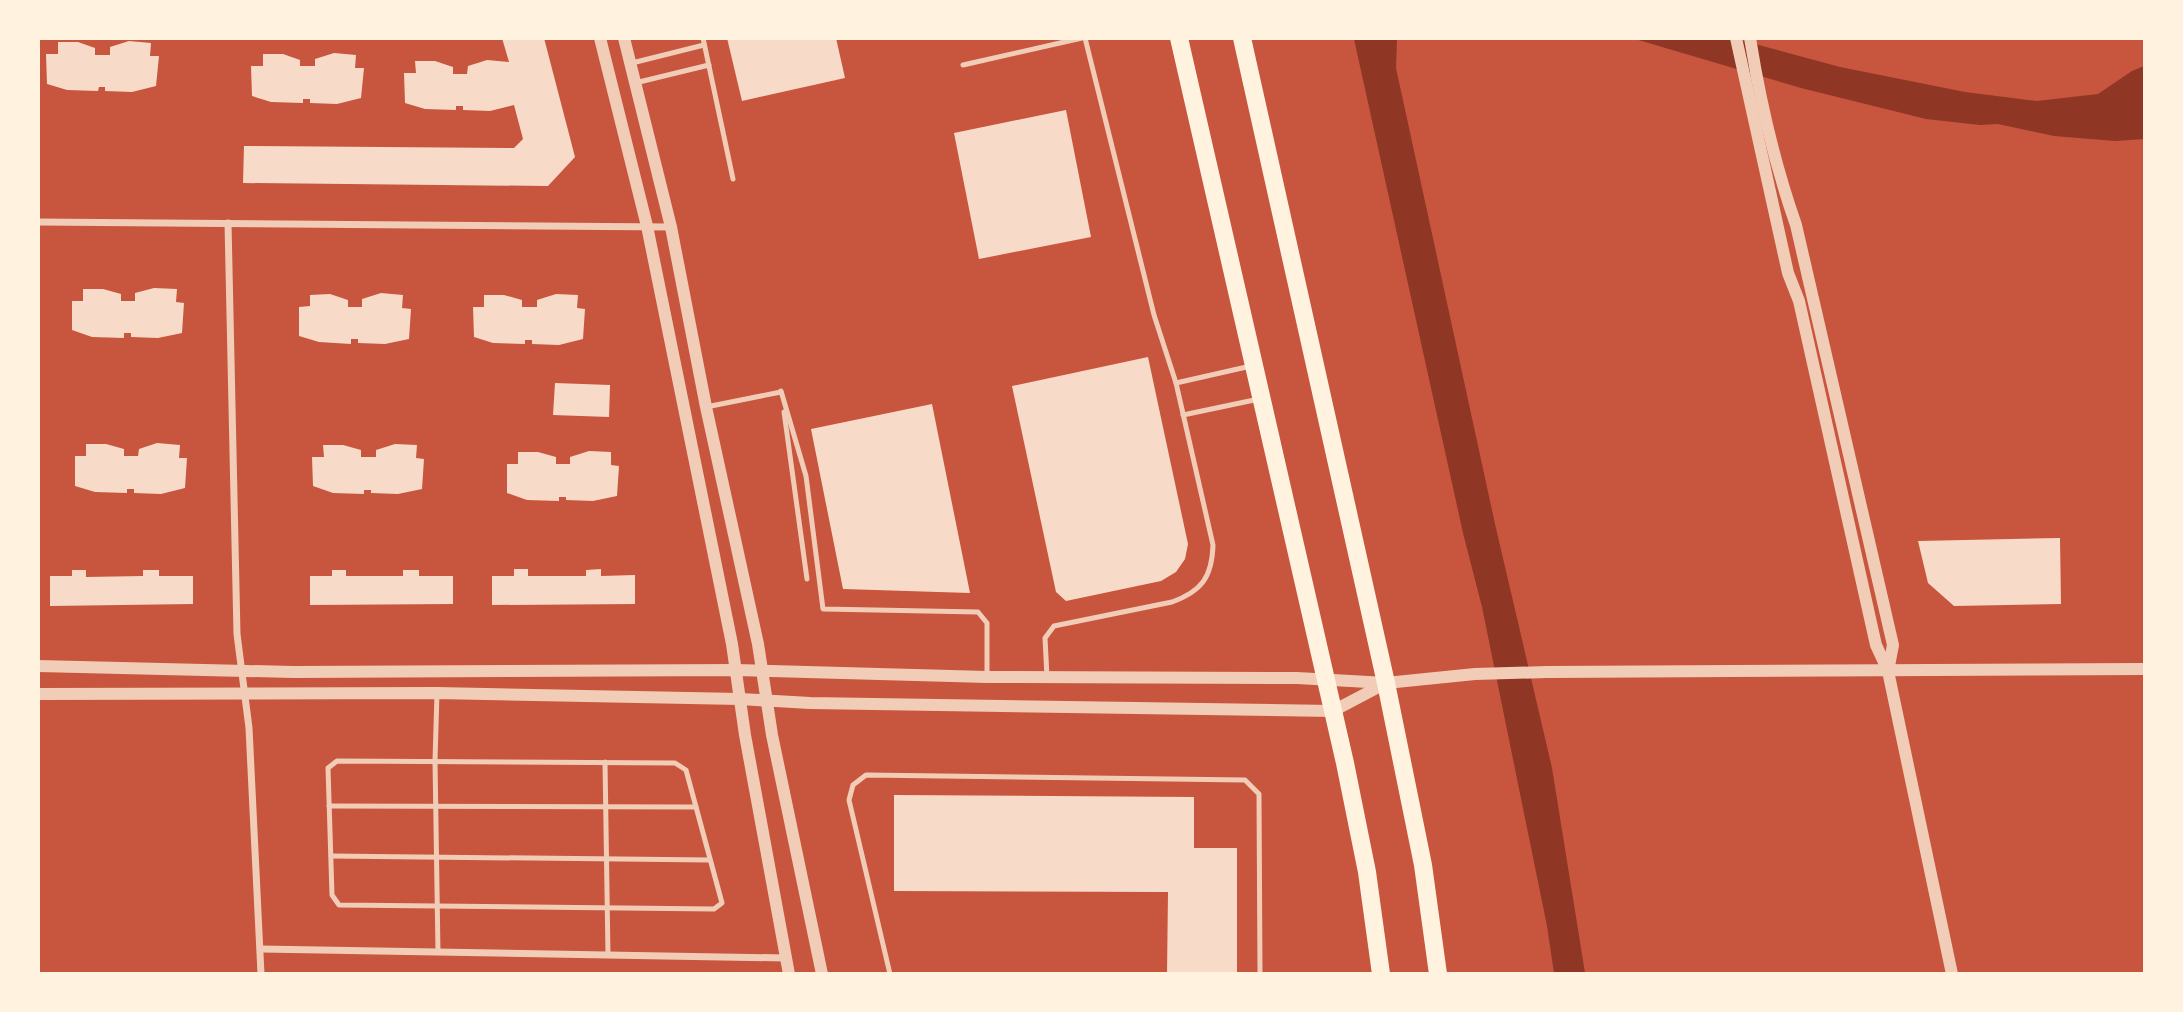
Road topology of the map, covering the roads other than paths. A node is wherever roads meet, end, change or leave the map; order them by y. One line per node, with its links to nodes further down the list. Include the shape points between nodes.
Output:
1 (600, 38): 17 (street)
2 (624, 38): 9 (street)
3 (1083, 38): 11 (lane); 20 (lane, via 1154,315)
4 (1179, 38): 19 (main road)
5 (1242, 38): 35 (main road)
6 (1736, 38): 12 (street)
7 (1749, 38): 12 (street)
8 (703, 42): 9 (lane); 10 (lane)
9 (629, 64): 13 (street)
10 (709, 65): 13 (lane); 14 (lane)
11 (963, 65)
12 (1751, 82): 31 (street, via 1788,273 1799,301 1876,645); 31 (street, via 1796,225 1893,645)
13 (635, 83): 18 (street)
14 (733, 179)
15 (38, 222): 16 (street)
16 (228, 223): 17 (street); 29 (street)
17 (647, 226): 18 (street); 28 (street)
18 (671, 227): 23 (street)
19 (1254, 366): 20 (lane); 22 (main road)
20 (1176, 383): 24 (lane)
21 (781, 391): 23 (lane); 25 (lane); 32 (lane, via 806,476 823,609 978,612 987,623)
22 (1262, 398): 24 (lane); 34 (main road)
23 (706, 407): 30 (street)
24 (1184, 415): 33 (lane, via 1213,545 1212,567 1188,596 1054,626 1045,638)
25 (807, 579)
26 (38, 666): 29 (street)
27 (2144, 669): 31 (street)
28 (736, 670): 29 (street); 30 (street); 39 (street)
29 (241, 671): 37 (street)
30 (761, 671): 32 (street); 40 (street)
31 (1888, 671): 35 (street, via 1547,672); 65 (street)
32 (987, 677): 33 (street)
33 (1046, 677): 34 (street)
34 (1326, 679): 35 (street); 41 (main road)
35 (1387, 683): 41 (street); 64 (main road, via 1423,865)
36 (38, 694): 37 (street)
37 (245, 694): 38 (street); 54 (street)
38 (437, 694): 39 (street); 42 (lane)
39 (740, 699): 40 (street); 57 (street)
40 (766, 700): 41 (street); 60 (street)
41 (1333, 711): 63 (main road, via 1367,872)
42 (435, 761): 43 (lane); 44 (lane, via 337,761 328,768); 45 (lane)
43 (605, 762): 46 (lane); 47 (lane, via 675,763 686,770)
44 (329, 806): 45 (lane); 48 (lane)
45 (436, 807): 46 (lane); 49 (lane)
46 (606, 807): 47 (lane); 50 (lane)
47 (696, 807): 51 (lane)
48 (331, 856): 49 (lane); 52 (lane, via 332,895 339,905)
49 (437, 857): 50 (lane); 52 (lane)
50 (607, 859): 51 (lane); 53 (lane)
51 (710, 860): 53 (lane, via 722,903 714,909)
52 (437, 906): 53 (lane); 55 (lane)
53 (608, 908): 56 (lane)
54 (261, 949): 55 (street); 58 (street)
55 (438, 952): 56 (street)
56 (608, 955): 57 (street)
57 (785, 958): 59 (street)
58 (261, 974)
59 (789, 974)
60 (822, 974)
61 (890, 974): 62 (lane, via 849,800 853,785 866,775 1245,780 1259,794)
62 (1260, 974)
63 (1381, 974)
64 (1438, 974)
65 (1952, 974)

